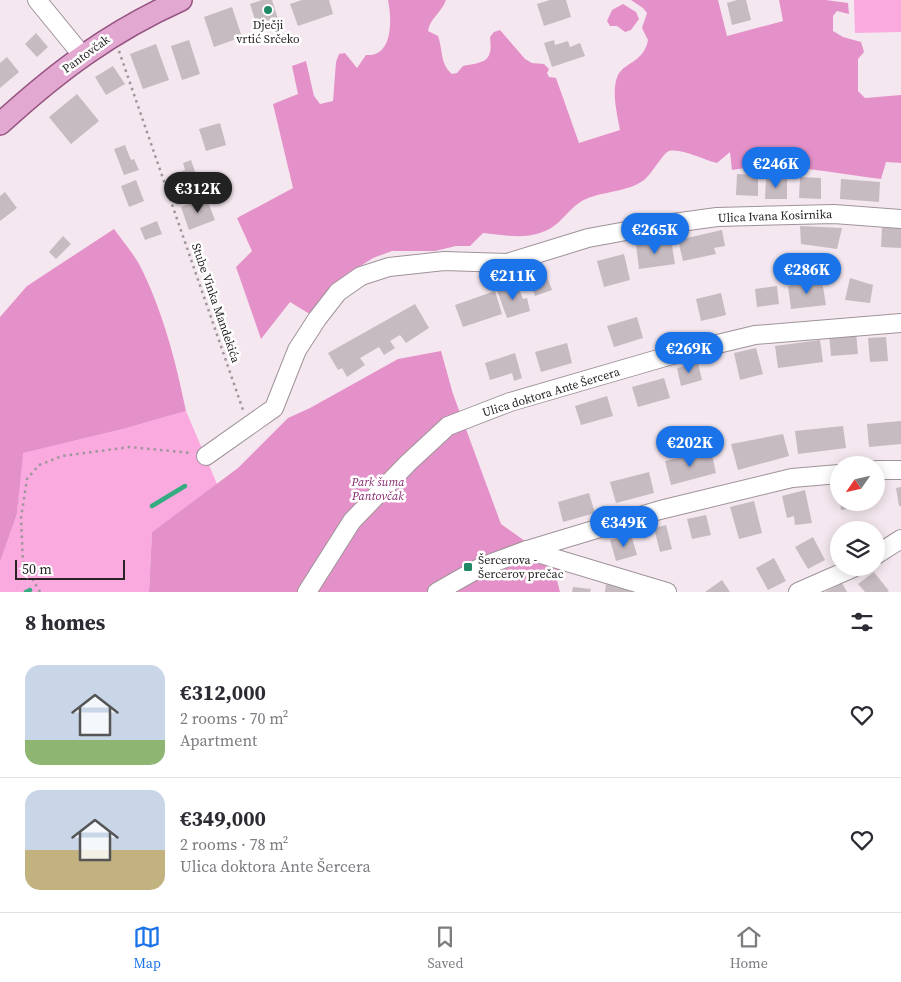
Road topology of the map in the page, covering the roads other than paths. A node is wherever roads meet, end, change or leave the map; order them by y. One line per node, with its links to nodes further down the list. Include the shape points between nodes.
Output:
1 (37, 0): 3 (street)
2 (181, 0): 3 (main road, Pantovčak, via 126,26)
3 (82, 55): 4 (main road, Pantovčak)
4 (0, 124)
5 (901, 218): 7 (street, Ulica Ivana Kosirnika, via 834,214 717,217 588,238 507,263 444,261 389,267 361,276 338,292 317,319 297,350 274,408)
6 (901, 323): 15 (street, Ulica doktora Ante Šercera, via 755,335 672,355 510,402 448,426 352,521)
7 (206, 456)
8 (885, 470): 9 (street)
9 (901, 470)
10 (830, 475): 13 (street, via 792,478 660,510)
11 (901, 539): 12 (street)
12 (885, 549)
13 (528, 550): 16 (street, via 481,567); 17 (street)
14 (835, 576): 18 (street)
15 (306, 592)
16 (437, 592)
17 (667, 592)
18 (798, 592)

